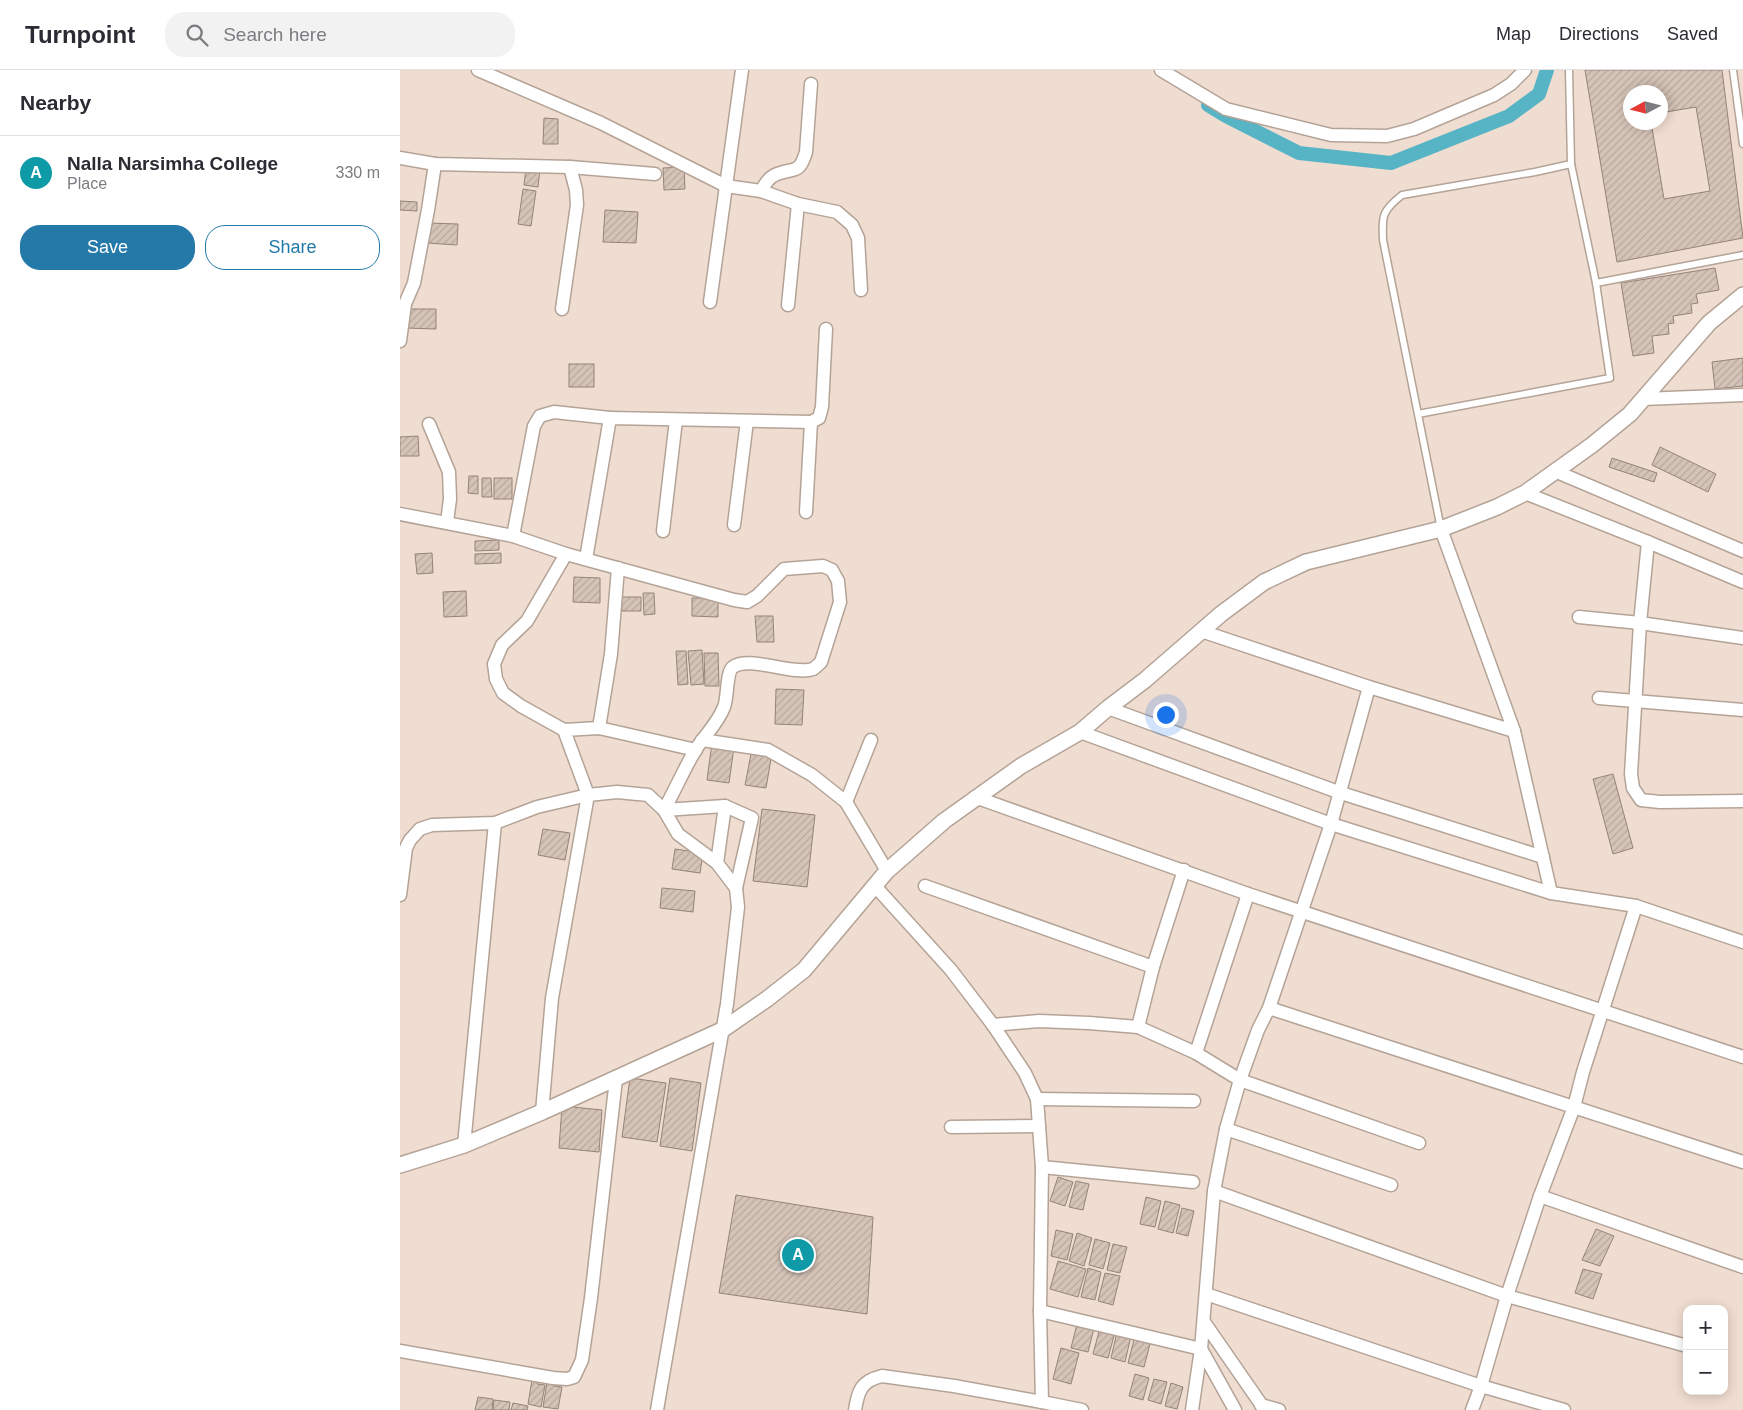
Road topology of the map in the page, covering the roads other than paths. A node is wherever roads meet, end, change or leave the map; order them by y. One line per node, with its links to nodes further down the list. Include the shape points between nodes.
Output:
1 (478, 70): 14 (street, via 601,123)
2 (742, 70): 14 (street)
3 (1161, 70): 4 (street, via 1226,109 1331,135 1362,136 1387,136 1414,129 1494,95)
4 (1525, 70)
5 (1569, 70): 11 (lane)
6 (1733, 70): 8 (lane)
7 (811, 84): 15 (street, via 803,162 796,170 767,180)
8 (1743, 144)
9 (400, 158): 10 (street)
10 (435, 164): 12 (street); 25 (street)
11 (1571, 164): 18 (lane); 28 (lane, via 1402,195 1389,206 1382,219 1383,240)
12 (570, 167): 13 (street); 23 (street, via 577,205)
13 (655, 174)
14 (726, 186): 15 (street); 21 (street)
15 (761, 191): 16 (street)
16 (798, 204): 19 (street, via 838,212 852,225 858,238); 22 (street)
17 (1743, 255): 18 (lane)
18 (1596, 283): 28 (lane, via 1610,378)
19 (861, 290)
20 (1743, 295): 27 (street, via 1708,323)
21 (710, 302)
22 (788, 306)
23 (562, 308)
24 (826, 329): 32 (street, via 822,407 819,418)
25 (400, 341)
26 (1743, 396): 27 (street)
27 (1643, 400): 34 (street)
28 (1418, 414): 40 (lane)
29 (610, 418): 30 (street); 42 (street, via 554,412 540,416 534,426); 46 (street)
30 (676, 420): 31 (street); 41 (street)
31 (747, 421): 32 (street); 39 (street)
32 (811, 422): 36 (street)
33 (429, 424): 38 (street, via 449,472)
34 (1557, 472): 35 (street); 44 (street)
35 (1525, 493): 40 (street); 43 (street)
36 (806, 512)
37 (400, 514): 38 (street)
38 (447, 522): 42 (street)
39 (734, 524)
40 (1441, 529): 51 (street, via 1306,562 1264,582); 60 (street)
41 (663, 530)
42 (513, 536): 45 (street)
43 (1648, 542): 48 (street); 50 (street)
44 (1743, 551)
45 (566, 554): 46 (street); 59 (street, via 527,621 502,645 494,664 496,679 503,693)
46 (586, 559): 47 (street)
47 (618, 568): 58 (street, via 611,654); 63 (street, via 747,602 784,569 823,566 832,570 838,581 840,602 821,662 805,670 752,664 734,666 730,670 724,709)
48 (1743, 582)
49 (1578, 617): 50 (street)
50 (1640, 623): 52 (street); 55 (street)
51 (1201, 631): 53 (street); 56 (street)
52 (1743, 638)
53 (1369, 687): 60 (street); 64 (street)
54 (1599, 698): 55 (street)
55 (1634, 701): 57 (street); 67 (street, via 1631,774 1633,788 1641,800)
56 (1108, 708): 61 (street); 64 (street)
57 (1743, 710)
58 (599, 728): 59 (street); 63 (street)
59 (564, 730): 65 (street)
60 (1514, 731): 73 (street)
61 (1080, 732): 66 (street, via 1020,766); 72 (street)
62 (871, 740): 68 (street)
63 (699, 745): 68 (street, via 772,751 812,775); 70 (street)
64 (1341, 793): 72 (street); 73 (street)
65 (588, 795): 70 (street, via 617,792 648,795); 71 (street, via 537,807); 99 (street, via 552,998)
66 (975, 797): 75 (street); 76 (street)
67 (1743, 801)
68 (846, 802): 76 (street)
69 (725, 806): 70 (street); 74 (street); 79 (street, via 752,818)
70 (664, 810): 74 (street, via 678,834)
71 (495, 823): 82 (street, via 432,825 420,829 406,848); 104 (street)
72 (1331, 824): 80 (street); 84 (street)
73 (1543, 857): 80 (street)
74 (717, 863): 79 (street)
75 (1184, 870): 81 (street); 86 (street)
76 (887, 871): 77 (street)
77 (875, 886): 89 (street, via 951,970); 91 (street, via 804,970)
78 (925, 886): 86 (street)
79 (736, 888): 91 (street, via 736,931)
80 (1551, 893): 83 (street)
81 (1248, 894): 84 (street); 92 (street)
82 (400, 895)
83 (1636, 906): 85 (street); 88 (street)
84 (1302, 911): 87 (street); 88 (street)
85 (1743, 942)
86 (1153, 967): 90 (street)
87 (1269, 1008): 95 (street); 98 (street)
88 (1602, 1010): 93 (street); 98 (street)
89 (993, 1025): 90 (street, via 1039,1021); 96 (street, via 1025,1073)
90 (1138, 1027): 92 (street)
91 (722, 1030): 94 (street); 123 (street)
92 (1196, 1053): 95 (street)
93 (1743, 1057)
94 (616, 1079): 99 (street); 119 (street, via 592,1298 582,1360 574,1377 553,1378)
95 (1240, 1080): 102 (street); 103 (street)
96 (1037, 1099): 97 (street); 100 (street)
97 (1194, 1101)
98 (1574, 1107): 105 (street); 111 (street)
99 (542, 1112): 104 (street)
100 (1039, 1126): 101 (street); 107 (street)
101 (951, 1127)
102 (1226, 1129): 109 (street); 110 (street)
103 (1419, 1143)
104 (464, 1145): 106 (street)
105 (1743, 1162)
106 (400, 1166)
107 (1042, 1167): 108 (street); 115 (street)
108 (1193, 1182)
109 (1391, 1185)
110 (1214, 1191): 113 (street); 114 (street)
111 (1540, 1196): 112 (street); 114 (street)
112 (1743, 1267)
113 (1206, 1294): 116 (street); 120 (street)
114 (1507, 1296): 117 (street); 120 (street)
115 (1040, 1311): 118 (street); 121 (street)
116 (1204, 1322): 118 (street); 122 (street)
117 (1683, 1345)
118 (1201, 1349): 126 (street); 127 (street)
119 (400, 1351)
120 (1481, 1386): 129 (street); 130 (street)
121 (1042, 1402): 124 (street, via 882,1376 863,1385); 125 (street)
122 (1263, 1407): 128 (street)
123 (657, 1410)
124 (856, 1410)
125 (1082, 1410)
126 (1192, 1410)
127 (1235, 1410)
128 (1279, 1410)
129 (1472, 1410)
130 (1564, 1410)

